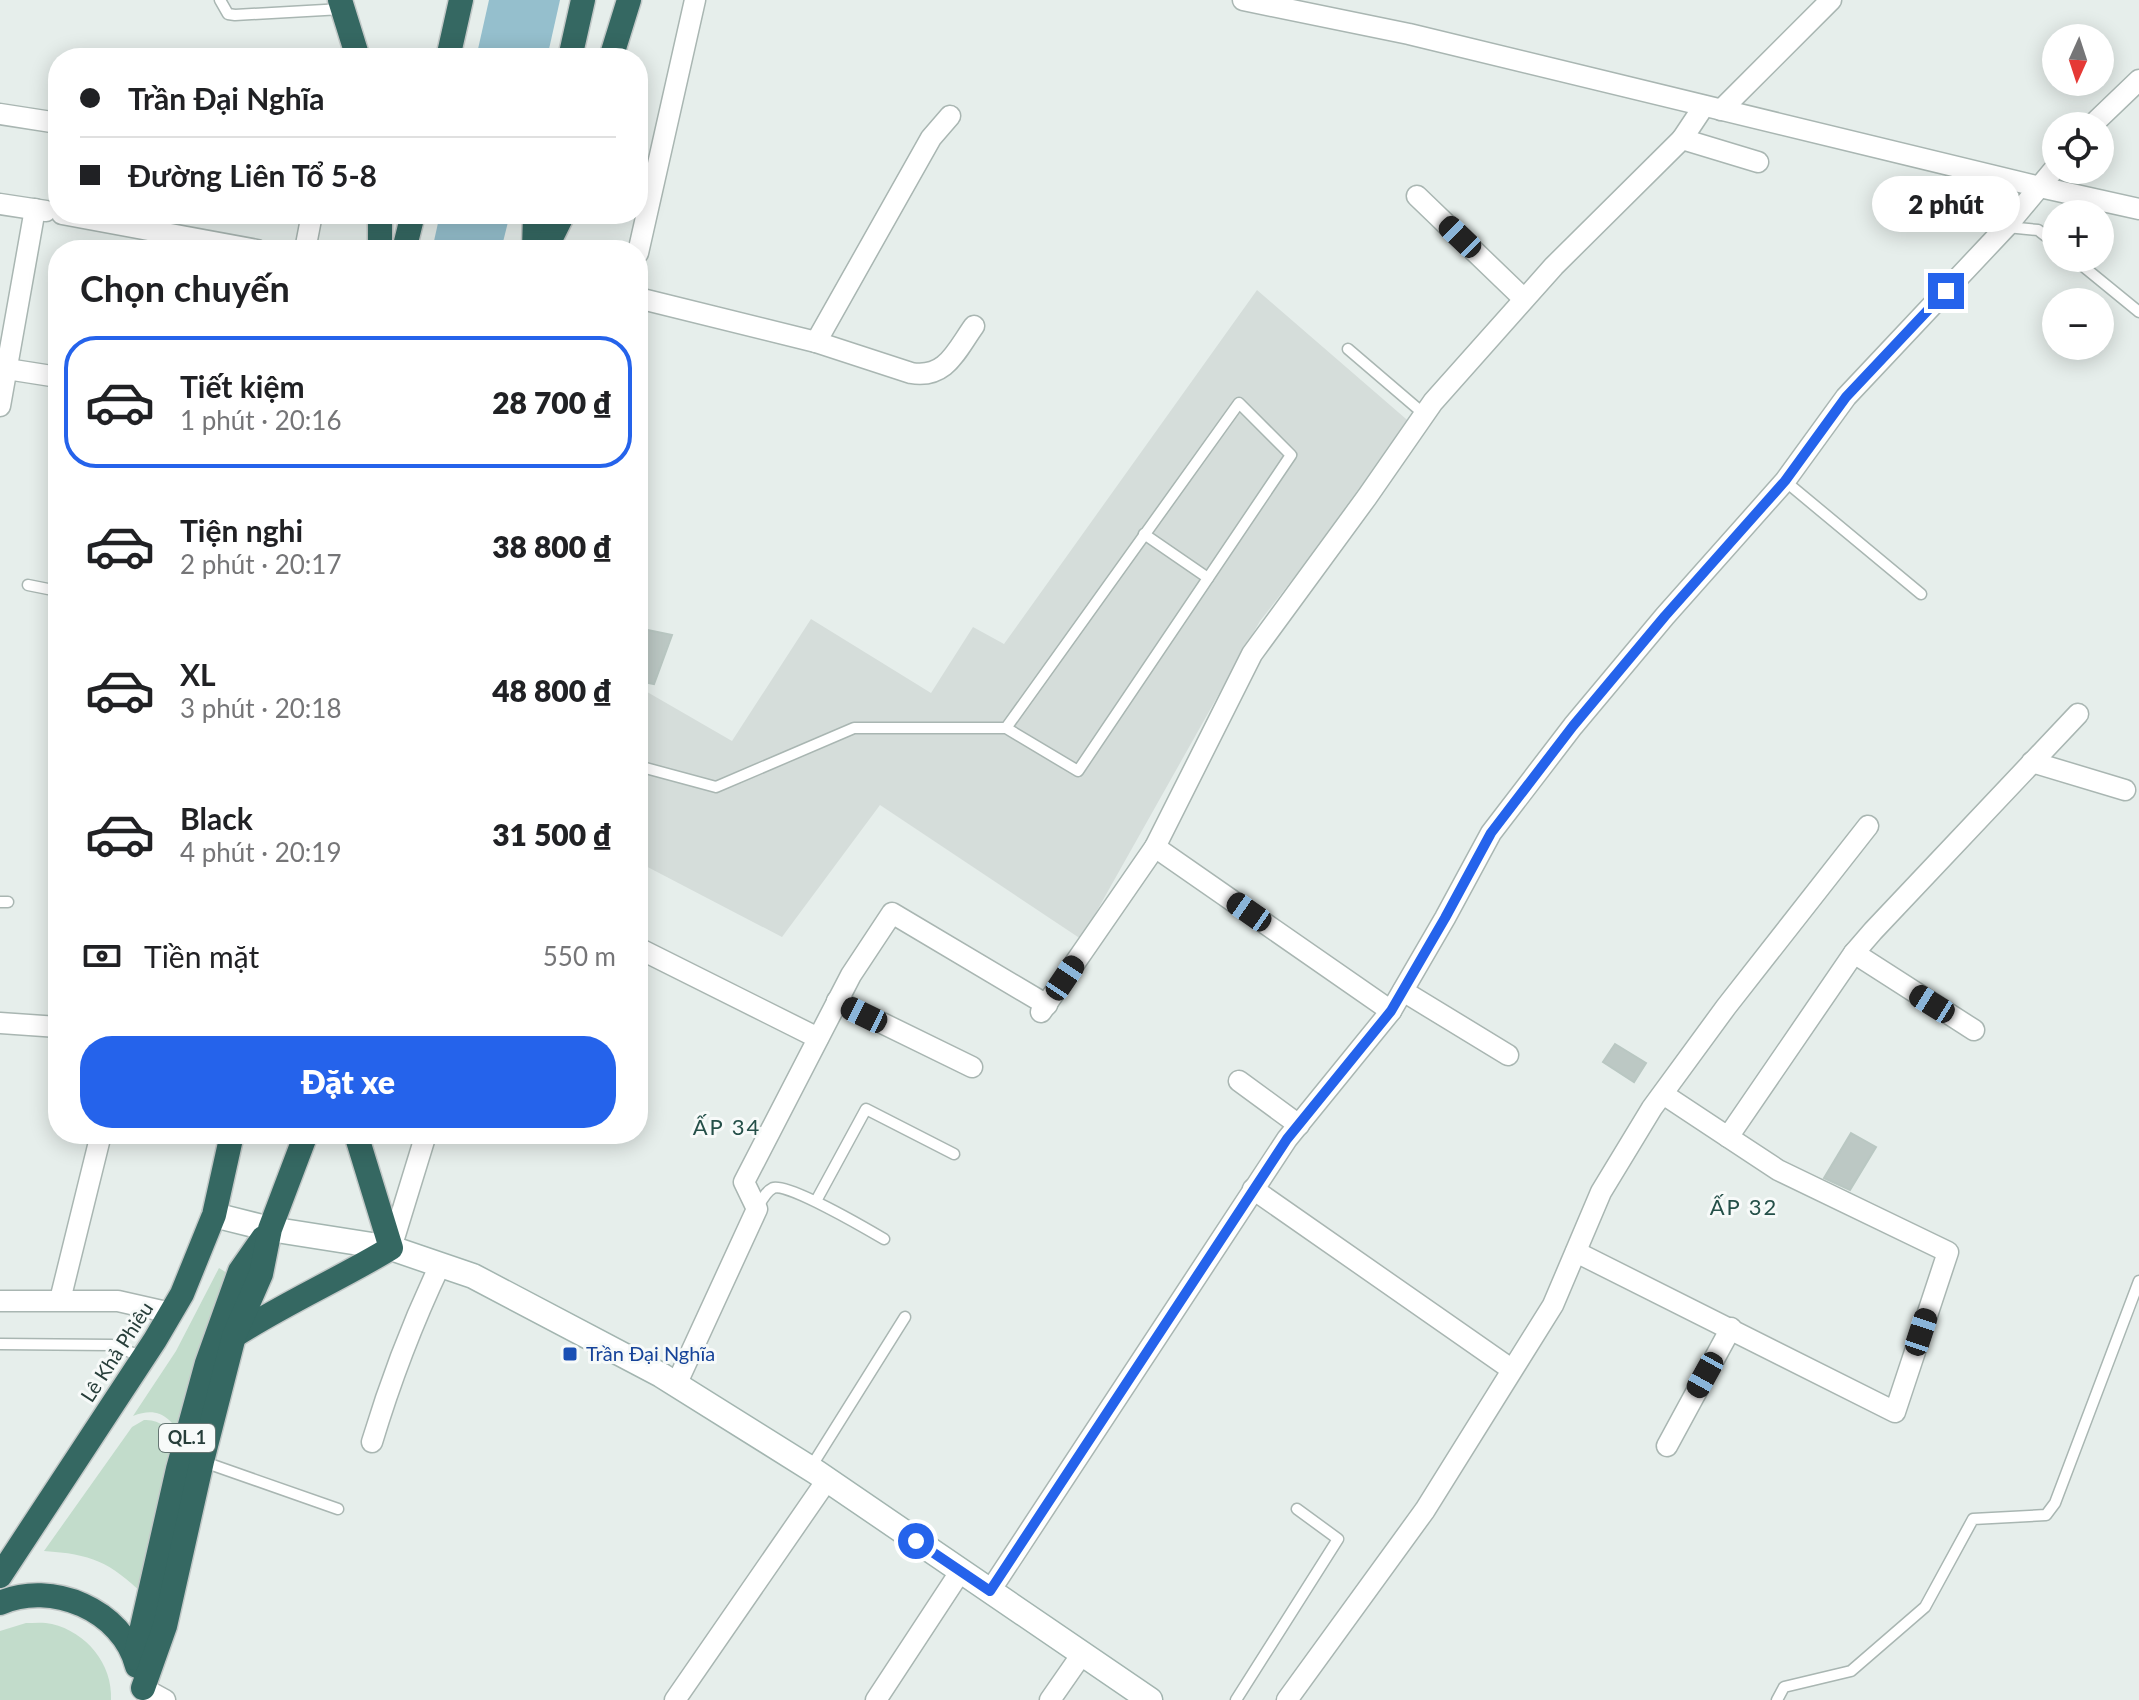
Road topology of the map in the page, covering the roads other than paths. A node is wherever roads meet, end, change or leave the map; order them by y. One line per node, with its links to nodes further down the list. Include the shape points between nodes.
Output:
1 (220, 0): 8 (lane, via 228,14 235,15)
2 (461, 0): 10 (highway)
3 (583, 0): 11 (highway)
4 (629, 0): 12 (highway)
5 (695, 0): 26 (street)
6 (1243, 0): 14 (street, via 1409,34)
7 (1831, 0): 14 (street)
8 (342, 4): 9 (highway)
9 (354, 48)
10 (450, 48)
11 (572, 48)
12 (614, 48)
13 (2139, 80): 15 (street)
14 (1712, 108): 19 (street); 22 (street)
15 (2106, 112)
16 (0, 114): 18 (street)
17 (950, 116): 38 (street, via 931,138)
18 (48, 121)
19 (1682, 139): 20 (street); 34 (street)
20 (1758, 162)
21 (2042, 184): 22 (street)
22 (2040, 187): 27 (street); 30 (street)
23 (1417, 196): 34 (street)
24 (0, 204): 25 (street)
25 (35, 209): 28 (street); 40 (street)
26 (648, 209)
27 (2139, 209)
28 (48, 212)
29 (115, 224): 32 (street)
30 (2006, 227): 31 (lane); 44 (street, via 1846,397)
31 (2042, 233)
32 (202, 240)
33 (2090, 272): 36 (lane)
34 (1524, 299): 43 (street)
35 (648, 300): 38 (street)
36 (2139, 312)
37 (974, 326): 38 (street, via 946,365 922,375)
38 (816, 342)
39 (1348, 349): 43 (lane)
40 (7, 369): 41 (street); 42 (street)
41 (48, 375)
42 (0, 406)
43 (1424, 414): 56 (street, via 1252,654)
44 (1785, 481): 49 (lane); 59 (street, via 1604,689 1491,833)
45 (1144, 534): 46 (lane); 46 (lane, via 1239,403 1291,455); 51 (lane)
46 (1208, 578): 51 (lane, via 1078,771)
47 (28, 585): 48 (lane)
48 (48, 589)
49 (1921, 594)
50 (2078, 714): 52 (street)
51 (1006, 728): 53 (lane, via 854,728 716,787)
52 (2032, 762): 54 (street); 58 (street)
53 (648, 769)
54 (2125, 790)
55 (1868, 826): 69 (street)
56 (1155, 847): 60 (street, via 1044,1009 892,913); 61 (street)
57 (648, 953): 65 (street)
58 (1854, 953): 64 (street); 71 (street)
59 (1403, 991): 61 (street); 66 (street)
60 (837, 1001): 65 (street); 67 (street)
61 (1391, 1011): 70 (street)
62 (0, 1023): 63 (street)
63 (48, 1026)
64 (1974, 1030)
65 (818, 1038): 80 (street, via 744,1182)
66 (1508, 1055)
67 (972, 1067)
68 (1239, 1081): 70 (street)
69 (1663, 1094): 71 (street); 85 (street, via 1601,1192)
70 (1299, 1125): 78 (street)
71 (1728, 1137): 92 (street, via 1778,1170 1948,1252 1895,1412)
72 (99, 1144): 88 (street)
73 (230, 1144): 81 (highway, Lê Khả Phiêu)
74 (302, 1144): 82 (highway, QL.1)
75 (359, 1144): 84 (highway)
76 (423, 1144): 84 (street)
77 (954, 1154): 79 (lane, via 866,1109)
78 (1253, 1189): 96 (street); 106 (street)
79 (816, 1201): 80 (lane, via 777,1187 767,1192); 83 (lane)
80 (757, 1209): 97 (street)
81 (214, 1215): 82 (main road); 90 (highway, Lê Khả Phiêu)
82 (270, 1229): 84 (main road); 93 (highway, QL.1, via 261,1274); 109 (highway, QL.1, via 240,1271 207,1363)
83 (884, 1239)
84 (391, 1248): 86 (main road); 93 (highway)
85 (1576, 1252): 92 (street); 96 (street, via 1553,1305)
86 (440, 1265): 97 (main road, via 473,1276); 98 (street, via 392,1377)
87 (2139, 1281): 118 (lane, via 2046,1515 1973,1519 1925,1607 1851,1671 1784,1687)
88 (60, 1300): 89 (street); 90 (street, via 118,1301)
89 (0, 1301)
90 (171, 1313): 95 (highway, Lê Khả Phiêu)
91 (905, 1317): 101 (lane)
92 (1731, 1328): 99 (street)
93 (234, 1336): 100 (highway, QL.1)
94 (0, 1344): 95 (lane, via 112,1345)
95 (143, 1357): 104 (highway, Lê Khả Phiêu)
96 (1511, 1369): 117 (street, via 1425,1510)
97 (676, 1385): 101 (main road)
98 (372, 1442)
99 (1667, 1446)
100 (202, 1461): 102 (lane); 110 (highway, QL.1, via 165,1626)
101 (819, 1474): 105 (main road); 112 (street)
102 (338, 1509)
103 (1297, 1509): 116 (lane, via 1338,1539)
104 (4, 1562)
105 (960, 1572): 106 (main road); 113 (street)
106 (990, 1591): 108 (main road)
107 (0, 1603): 109 (highway, QL.1, via 35,1595 66,1598 107,1621)
108 (1082, 1654): 114 (street); 115 (main road)
109 (135, 1658): 110 (highway, QL.1)
110 (143, 1694): 111 (street)
111 (165, 1700)
112 (675, 1700)
113 (876, 1700)
114 (1050, 1700)
115 (1150, 1700)
116 (1236, 1700)
117 (1287, 1700)
118 (1777, 1700)

